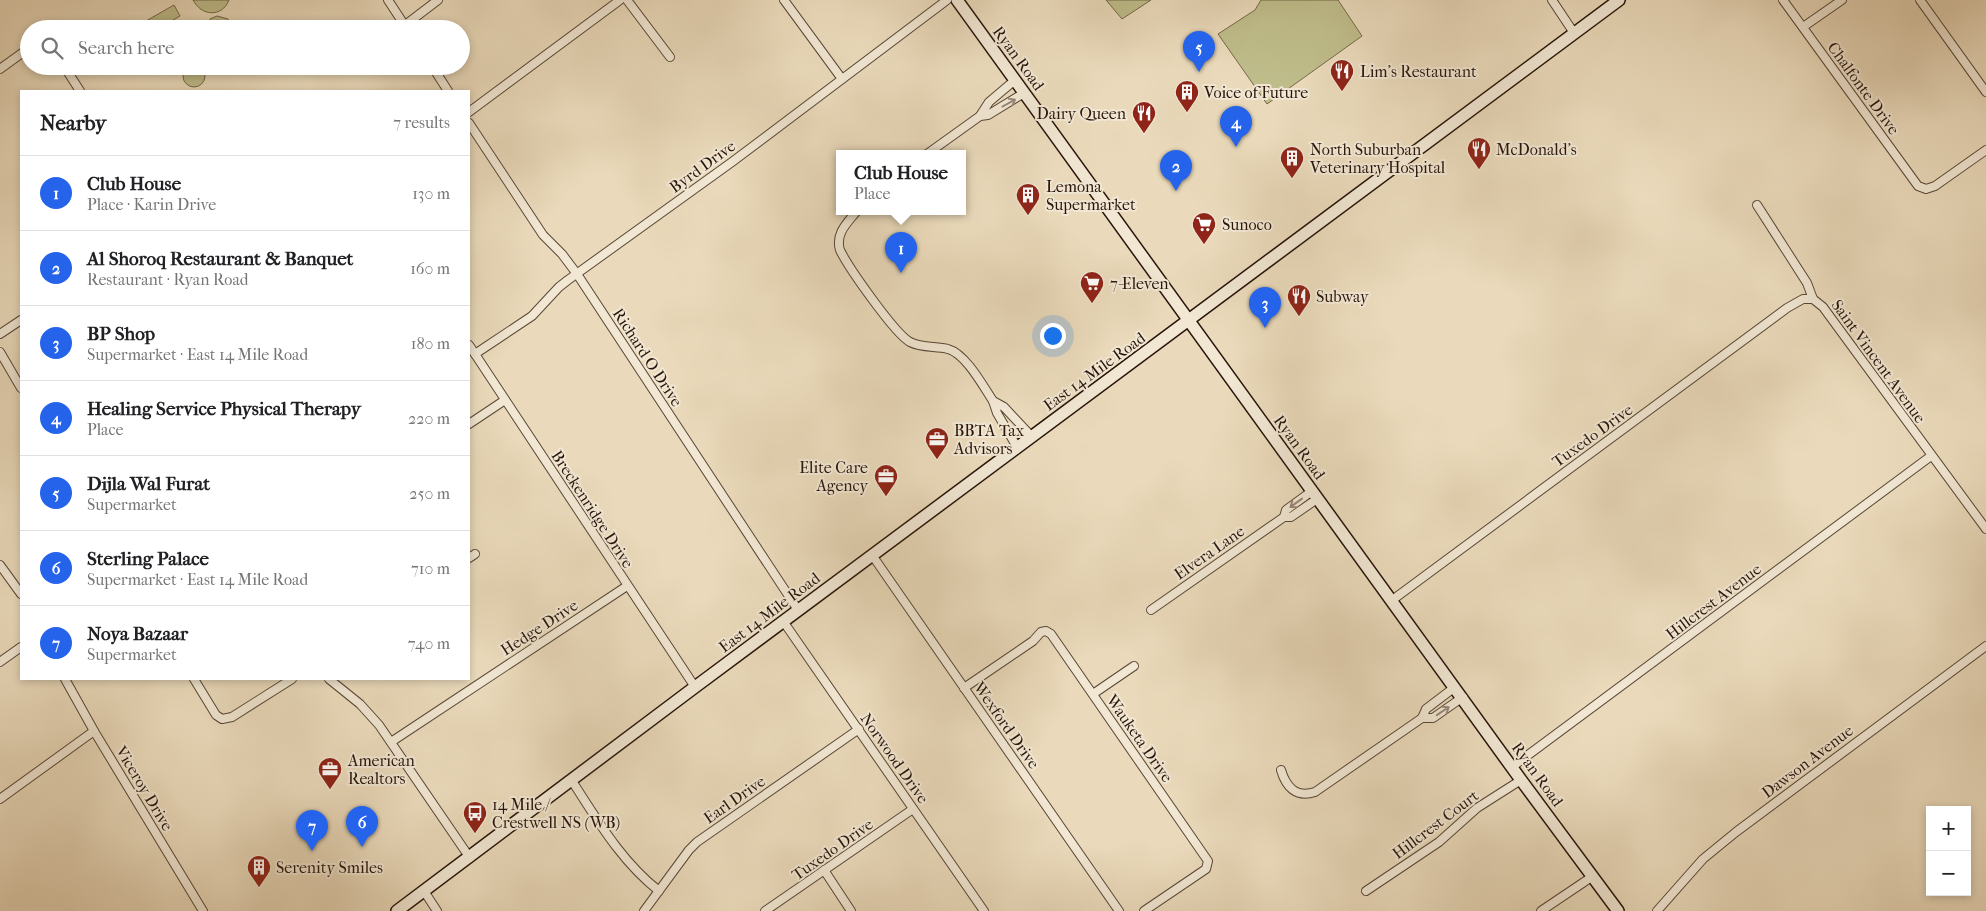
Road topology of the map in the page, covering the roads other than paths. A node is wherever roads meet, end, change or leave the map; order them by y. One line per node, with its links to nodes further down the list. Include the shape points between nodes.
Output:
1 (388, 0): 13 (street)
2 (438, 0): 14 (street)
3 (620, 0): 28 (street)
4 (627, 0): 18 (street)
5 (784, 0): 22 (street)
6 (947, 0): 22 (street, Byrd Drive)
7 (957, 0): 23 (main road, Ryan Road)
8 (1552, 0): 16 (street)
9 (1618, 0): 16 (main road, East 14 Mile Road)
10 (1783, 0): 15 (street, Chalfonte Drive)
11 (1842, 0): 15 (street)
12 (1920, 0): 26 (street)
13 (399, 20)
14 (414, 20)
15 (1803, 27): 32 (street, Chalfonte Drive, via 1918,186 1926,189 1934,186)
16 (1574, 33): 38 (main road, East 14 Mile Road)
17 (20, 55): 19 (street)
18 (670, 57)
19 (0, 69)
20 (70, 75): 24 (street)
21 (438, 75): 25 (street)
22 (842, 79): 35 (street, Byrd Drive)
23 (1015, 80): 27 (main road, Ryan Road); 29 (street, via 989,102)
24 (79, 90)
25 (447, 90)
26 (1986, 92)
27 (1024, 93): 29 (street, one-way to 27, via 988,115); 38 (main road, Ryan Road)
28 (470, 111)
29 (980, 116): 31 (street)
30 (470, 124): 35 (street, Richard O Drive, via 543,235)
31 (933, 150)
32 (1986, 150)
33 (1757, 205): 36 (street, Saint Vincent Avenue, via 1807,283)
34 (854, 215): 45 (street, via 839,236 840,250 886,317 910,342 959,355)
35 (577, 274): 42 (street, Byrd Drive, via 559,287 532,316); 57 (street, Richard O Drive)
36 (1813, 298): 49 (street, Saint Vincent Avenue, via 1823,307); 56 (street, Tuxedo Drive, via 1803,299 1787,308)
37 (20, 321): 39 (street)
38 (1189, 321): 47 (main road, East 14 Mile Road); 50 (main road, Ryan Road)
39 (0, 334)
40 (470, 346): 42 (street, Breckenridge Drive)
41 (0, 352): 43 (street)
42 (475, 354): 44 (street, Breckenridge Drive)
43 (20, 386)
44 (505, 400): 46 (street); 54 (street, Breckenridge Drive)
45 (994, 401): 47 (street, via 1004,407); 48 (street, via 997,413)
46 (470, 423)
47 (1032, 437): 48 (main road, East 14 Mile Road)
48 (1017, 447): 52 (main road, East 14 Mile Road)
49 (1931, 456): 51 (street, Saint Vincent Avenue); 77 (street, Hillcrest Avenue)
50 (1314, 495): 56 (main road, Ryan Road); 58 (street, Elvera Lane, via 1291,517 1284,517)
51 (1986, 529)
52 (872, 555): 57 (main road, East 14 Mile Road); 70 (street, Wexford Drive)
53 (0, 565): 55 (street)
54 (627, 586): 68 (street, Breckenridge Drive); 76 (street, Hedge Drive)
55 (20, 593)
56 (1391, 601): 69 (main road, Ryan Road)
57 (798, 610): 59 (main road, East 14 Mile Road)
58 (1151, 610)
59 (783, 621): 68 (main road, East 14 Mile Road); 74 (street, Norwood Drive)
60 (1986, 646): 100 (street, Dawson Avenue, via 1722,843)
61 (20, 648): 62 (street)
62 (0, 662)
63 (1134, 666): 71 (street)
64 (66, 680): 75 (street, Viceroy Drive)
65 (195, 680): 66 (street, via 216,715 222,719 232,717)
66 (290, 680)
67 (330, 680): 76 (street, via 360,704)
68 (695, 687): 80 (main road, East 14 Mile Road)
69 (1455, 687): 72 (main road, Ryan Road); 73 (street, via 1426,708)
70 (964, 688): 71 (street, Wauketa Drive, via 1043,631 1051,634); 96 (street, Wexford Drive)
71 (1093, 694): 97 (street, Wauketa Drive, via 1208,865)
72 (1463, 697): 73 (street, one-way to 72, via 1433,718); 77 (main road, Ryan Road)
73 (1422, 718): 78 (street, via 1306,795 1291,789)
74 (858, 730): 82 (street, Norwood Drive); 87 (street, Earl Drive, via 698,842)
75 (94, 731): 81 (street); 89 (street, Viceroy Drive)
76 (391, 742): 83 (street)
77 (1512, 767): 79 (main road, Ryan Road)
78 (1281, 770)
79 (1521, 780): 85 (main road, Ryan Road); 88 (street, Hillcrest Court, via 1477,808 1439,842)
80 (572, 781): 83 (main road, East 14 Mile Road); 87 (street, via 625,860)
81 (0, 799)
82 (913, 809): 84 (street, Tuxedo Drive); 95 (street, Norwood Drive)
83 (470, 858): 86 (main road, East 14 Mile Road)
84 (824, 870): 93 (street, Tuxedo Drive); 94 (street)
85 (1593, 876): 98 (street); 99 (main road, Ryan Road)
86 (424, 891): 90 (main road, East 14 Mile Road); 91 (street)
87 (659, 891): 92 (street, Earl Drive)
88 (1366, 891)
89 (203, 911)
90 (397, 911)
91 (437, 911)
92 (644, 911)
93 (765, 911)
94 (851, 911)
95 (984, 911)
96 (1119, 911)
97 (1144, 911)
98 (1541, 911)
99 (1618, 911)
100 (1656, 911)

